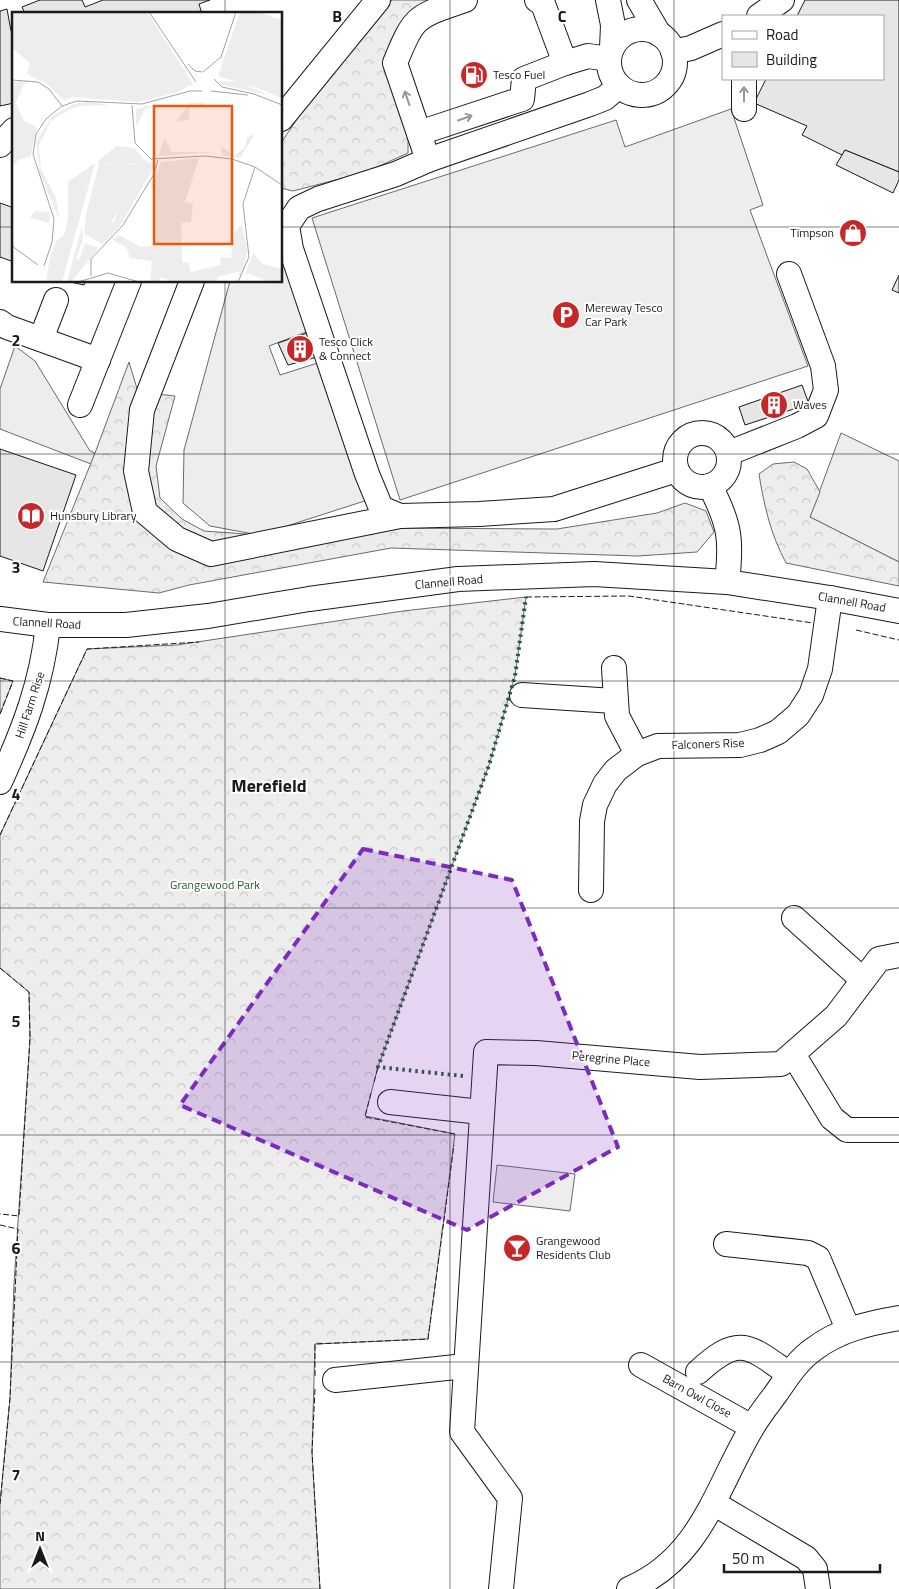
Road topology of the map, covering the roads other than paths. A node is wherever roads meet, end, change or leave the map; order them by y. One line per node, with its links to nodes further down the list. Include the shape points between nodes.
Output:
1 (378, 0): 15 (street)
2 (465, 0): 16 (street, one-way to 2, via 395,63 408,29 423,14)
3 (537, 0): 11 (street, via 543,4)
4 (608, 0): 10 (street, via 613,25)
5 (639, 0): 9 (street)
6 (782, 0): 7 (street)
7 (760, 15)
8 (719, 37): 9 (street, via 690,48)
9 (666, 43): 10 (street, via 651,30 632,30 624,34); 13 (street, via 675,63 668,83 650,95 628,93)
10 (610, 53): 11 (street); 13 (street, via 612,78)
11 (565, 63): 16 (street, one-way to 11, via 522,98 524,79)
12 (744, 80): 14 (street, one-way to 12)
13 (619, 86): 17 (street, via 605,98)
14 (744, 109)
15 (282, 118)
16 (419, 133): 17 (street)
17 (428, 160): 18 (street, via 299,208)
18 (288, 209): 30 (street, via 291,249 380,508)
19 (789, 274): 27 (street, via 823,366 826,390 816,416)
20 (129, 282): 25 (street)
21 (192, 282): 30 (street, via 142,410 136,471 145,512 177,539 211,554)
22 (56, 300): 24 (street)
23 (0, 322): 24 (street)
24 (41, 339): 25 (street)
25 (98, 360): 26 (street)
26 (80, 405)
27 (729, 453): 28 (street, via 718,438 693,434 679,445 674,461); 29 (street, via 730,461 724,477)
28 (676, 470): 29 (street, via 686,482); 30 (street, via 554,508)
29 (710, 486): 31 (street, via 728,523 731,552)
30 (400, 516)
31 (728, 582): 32 (street, Clannell Road); 35 (street, Clannell Road, via 594,574 458,579 208,616 126,625)
32 (830, 598): 33 (street, Clannell Road); 39 (street, Falconers Rise, via 820,668 811,695 798,716 778,732 740,745 658,746)
33 (899, 611)
34 (0, 619): 35 (street, Clannell Road)
35 (48, 625): 40 (street, Hill Farm Rise, via 36,693)
36 (614, 668): 38 (street)
37 (522, 695): 38 (street)
38 (614, 701): 39 (street, via 617,716)
39 (637, 754): 41 (street, Falconers Rise, via 616,770 596,804 592,821)
40 (0, 782)
41 (591, 890)
42 (794, 918): 44 (street)
43 (899, 955): 44 (street, Peregrine Place, via 879,959)
44 (863, 980): 45 (street, Peregrine Place, via 836,1016)
45 (793, 1054): 47 (street, Peregrine Place, via 781,1064 700,1067 486,1052); 48 (street, via 832,1118 847,1130)
46 (390, 1102): 47 (street)
47 (480, 1112): 53 (street)
48 (899, 1130)
49 (726, 1244): 51 (street, via 808,1253 818,1258)
50 (899, 1318): 51 (street)
51 (848, 1329): 55 (street, via 815,1348)
52 (641, 1365): 57 (street, Barn Owl Close)
53 (464, 1366): 56 (street); 59 (street, via 462,1432 510,1498)
54 (698, 1372): 55 (street, via 720,1354 744,1347 758,1351)
55 (789, 1374): 57 (street)
56 (335, 1380)
57 (752, 1427): 58 (street)
58 (715, 1504): 60 (street, via 686,1546 663,1570); 61 (street, via 806,1558 815,1569)
59 (502, 1589)
60 (629, 1589)
61 (818, 1589)

